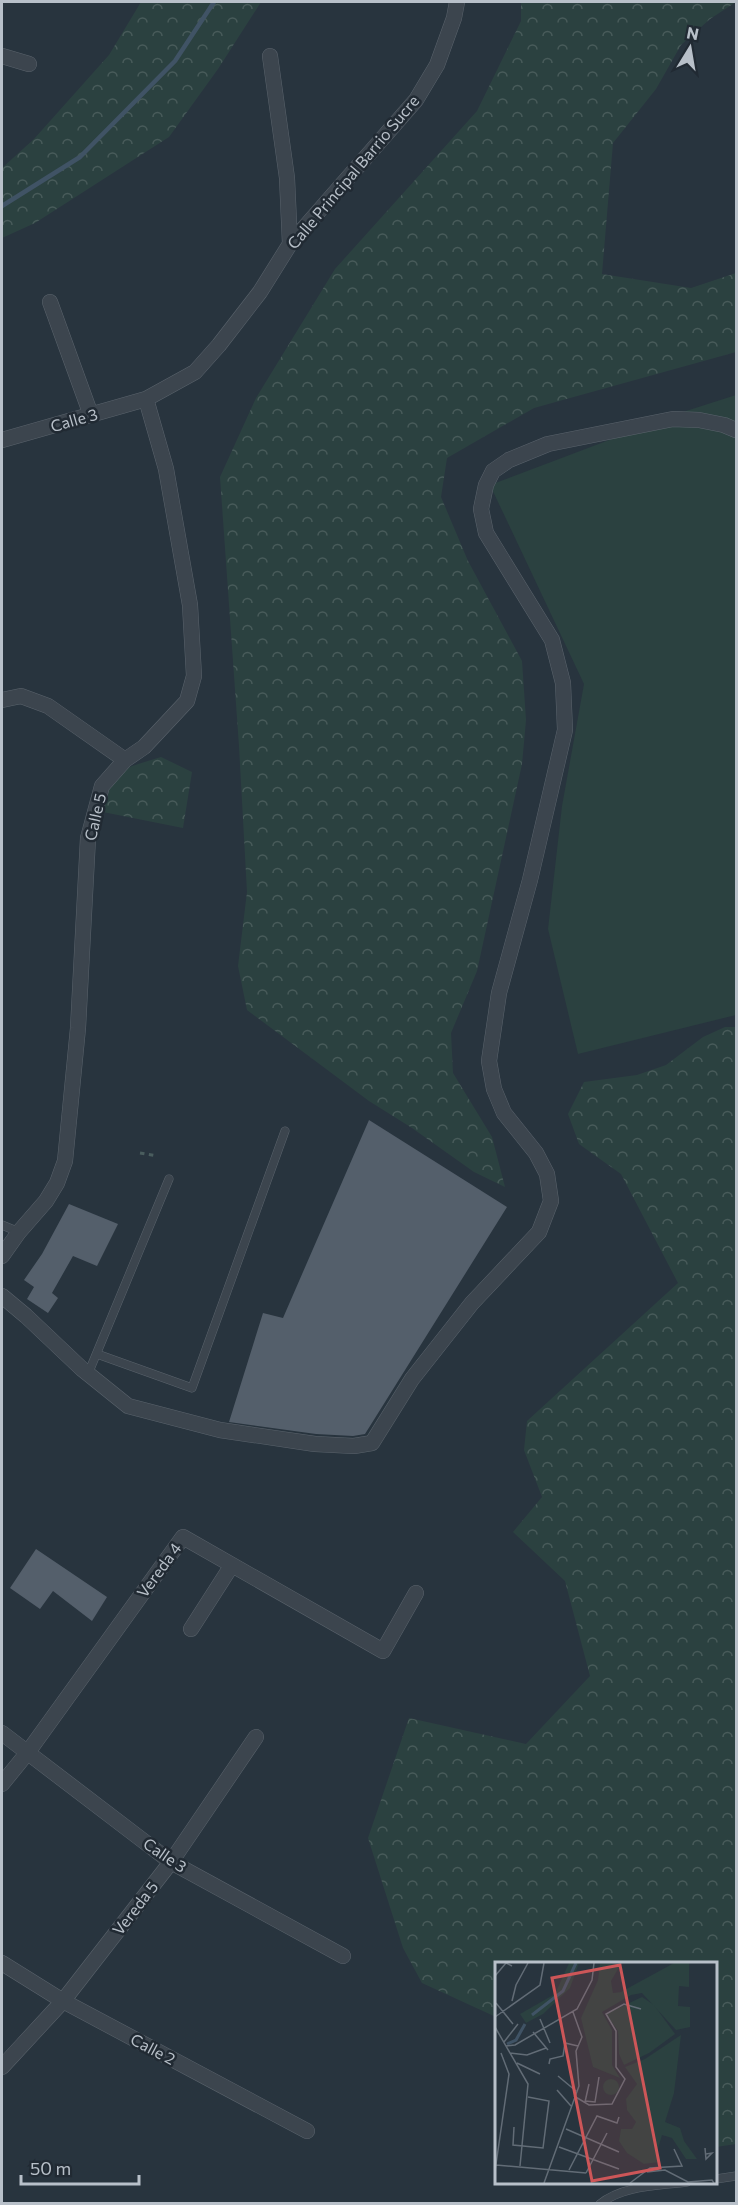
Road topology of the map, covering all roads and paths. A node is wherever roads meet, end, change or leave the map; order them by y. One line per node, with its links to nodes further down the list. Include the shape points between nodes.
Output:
1 (457, 2): 5 (street, Calle Principal Barrio Sucre, via 437,65 416,100)
2 (2, 56): 4 (street)
3 (270, 56): 5 (street, via 287,178)
4 (29, 64)
5 (290, 244): 7 (street, Calle Principal Barrio Sucre, via 260,292 195,372)
6 (50, 302): 8 (street)
7 (146, 399): 8 (street, Calle 3); 12 (street, Calle 5, via 168,480 190,605 194,676 187,701 144,747)
8 (91, 415): 10 (street, Calle 3)
9 (736, 430): 22 (street, via 674,418 548,444 509,460 493,471 486,485 481,510 486,533 552,640 563,683 565,730 499,993 489,1061 504,1113 548,1174 551,1201 539,1232 458,1320 412,1379 372,1443 315,1444 174,1419 128,1406)
10 (2, 440)
11 (2, 700): 12 (street, via 21,696 48,706)
12 (125, 760): 18 (street, Calle 5, via 102,786 88,838 78,1028 65,1161 46,1201)
13 (285, 1131): 21 (lane, via 192,1388)
14 (140, 1153): 15 (path)
15 (157, 1156)
16 (169, 1179): 21 (lane)
17 (2, 1225): 18 (lane)
18 (19, 1232): 19 (street, Calle 5)
19 (2, 1256)
20 (2, 1296): 22 (street)
21 (97, 1353): 22 (lane)
22 (88, 1374)
23 (232, 1565): 24 (street, Vereda 4, via 383,1651); 25 (street); 28 (street, Vereda 4, via 183,1537)
24 (416, 1593)
25 (191, 1629)
26 (2, 1733): 28 (street, Calle 3)
27 (256, 1737): 30 (street, Vereda 5)
28 (28, 1752): 29 (street, Vereda 4); 30 (street, Calle 3)
29 (2, 1784)
30 (171, 1862): 31 (street, Calle 3); 33 (street, Vereda 5)
31 (343, 1956)
32 (2, 1963): 33 (street, Calle 2)
33 (63, 2001): 34 (street, Vereda 5); 35 (street, Calle 2)
34 (2, 2067)
35 (307, 2131)
36 (736, 2176): 37 (lane)
37 (717, 2179)
38 (672, 2184): 39 (lane, via 636,2189)
39 (600, 2204)

